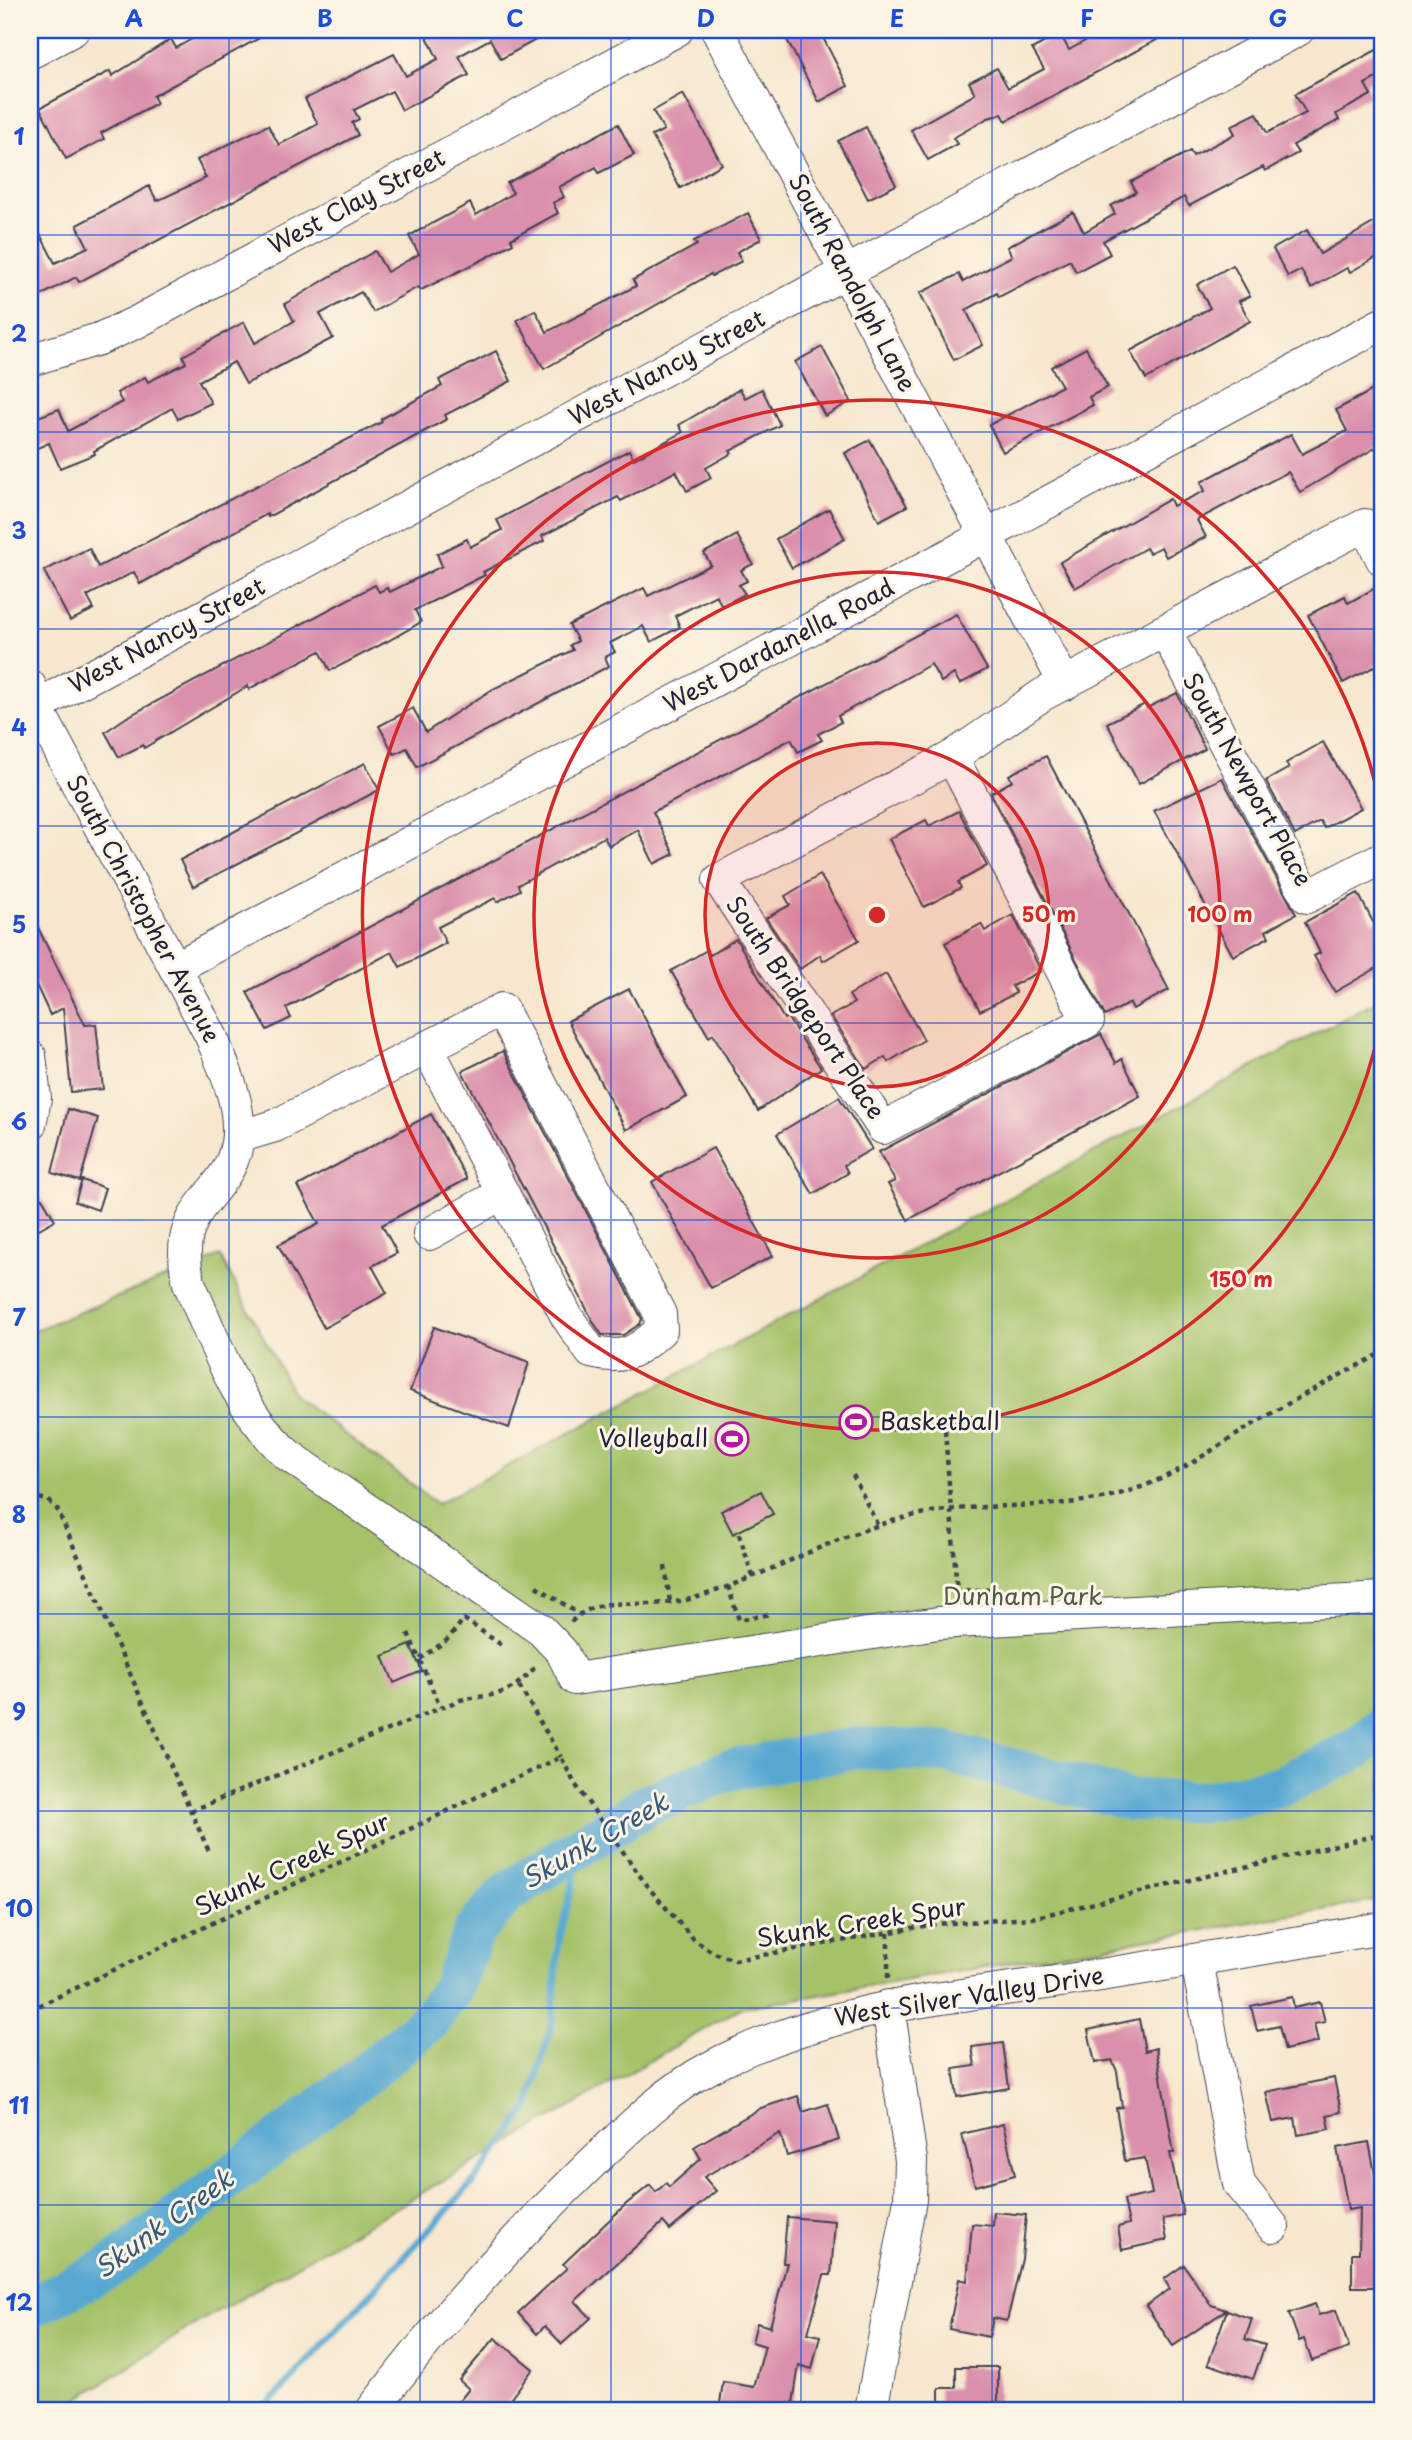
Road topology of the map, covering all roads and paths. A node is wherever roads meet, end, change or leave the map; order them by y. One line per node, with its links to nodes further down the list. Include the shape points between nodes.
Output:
1 (73, 30): 5 (street)
2 (677, 30): 8 (street, West Clay Street, via 137,322)
3 (718, 30): 6 (street, South Randolph Lane)
4 (1298, 30): 6 (street, West Nancy Street)
5 (30, 52)
6 (846, 272): 9 (street, South Randolph Lane); 13 (street, West Nancy Street)
7 (1382, 324): 9 (street, West Dardanella Road)
8 (30, 360)
9 (987, 536): 12 (street); 16 (street, West Dardanella Road)
10 (1382, 559): 11 (street, via 1365,525)
11 (1165, 631): 12 (street); 15 (street, South Newport Place, via 1307,897)
12 (1065, 684): 14 (street, South Bridgeport Place)
13 (33, 696): 16 (street, South Christopher Avenue)
14 (952, 757): 14 (street, South Bridgeport Place, via 719,880 883,1128 1088,1021)
15 (1382, 858)
16 (175, 968): 20 (street, South Christopher Avenue, via 229,1080)
17 (427, 1047): 20 (street, via 275,1126); 21 (street); 21 (street, via 502,1009 660,1314 661,1330 644,1345 615,1358 590,1352)
18 (30, 1056): 19 (street, via 36,1098)
19 (30, 1125)
20 (238, 1137): 35 (street, via 219,1181 186,1231 183,1262 244,1406 288,1455 541,1630 562,1652 575,1679 938,1623)
21 (503, 1193): 22 (street)
22 (429, 1234)
23 (1382, 1353): 27 (path, via 1147,1485 1085,1502)
24 (945, 1430): 27 (path)
25 (853, 1475): 28 (path)
26 (30, 1502): 43 (path, via 48,1500 57,1509)
27 (950, 1510): 28 (path); 34 (path, via 957,1591)
28 (878, 1526): 31 (path)
29 (738, 1534): 31 (path)
30 (665, 1566): 36 (path)
31 (753, 1577): 33 (path)
32 (536, 1586): 36 (path, via 579,1614 605,1603)
33 (728, 1586): 36 (path); 37 (path, via 739,1620)
34 (999, 1588)
35 (1382, 1598)
36 (670, 1602)
37 (771, 1614)
38 (408, 1633): 40 (path)
39 (503, 1646): 40 (path, via 464,1619 447,1640)
40 (420, 1659): 41 (path)
41 (440, 1707): 42 (path, via 519,1686); 43 (path)
42 (561, 1757): 47 (path, Skunk Creek Spur, via 648,1887 694,1940 714,1954 735,1960); 50 (path, Skunk Creek Spur)
43 (191, 1811): 45 (path)
44 (1382, 1834): 47 (path, Skunk Creek Spur, via 1032,1918 935,1924)
45 (210, 1854)
46 (1382, 1928): 48 (street, West Silver Valley Drive)
47 (888, 1933): 49 (path)
48 (1197, 1961): 49 (street, West Silver Valley Drive); 51 (street, via 1239,2184)
49 (888, 2006): 52 (street, West Silver Valley Drive, via 831,2019 741,2052 708,2068 649,2109 498,2257); 53 (street, via 911,2160 910,2200)
50 (30, 2010)
51 (1273, 2227)
52 (372, 2410)
53 (871, 2410)

